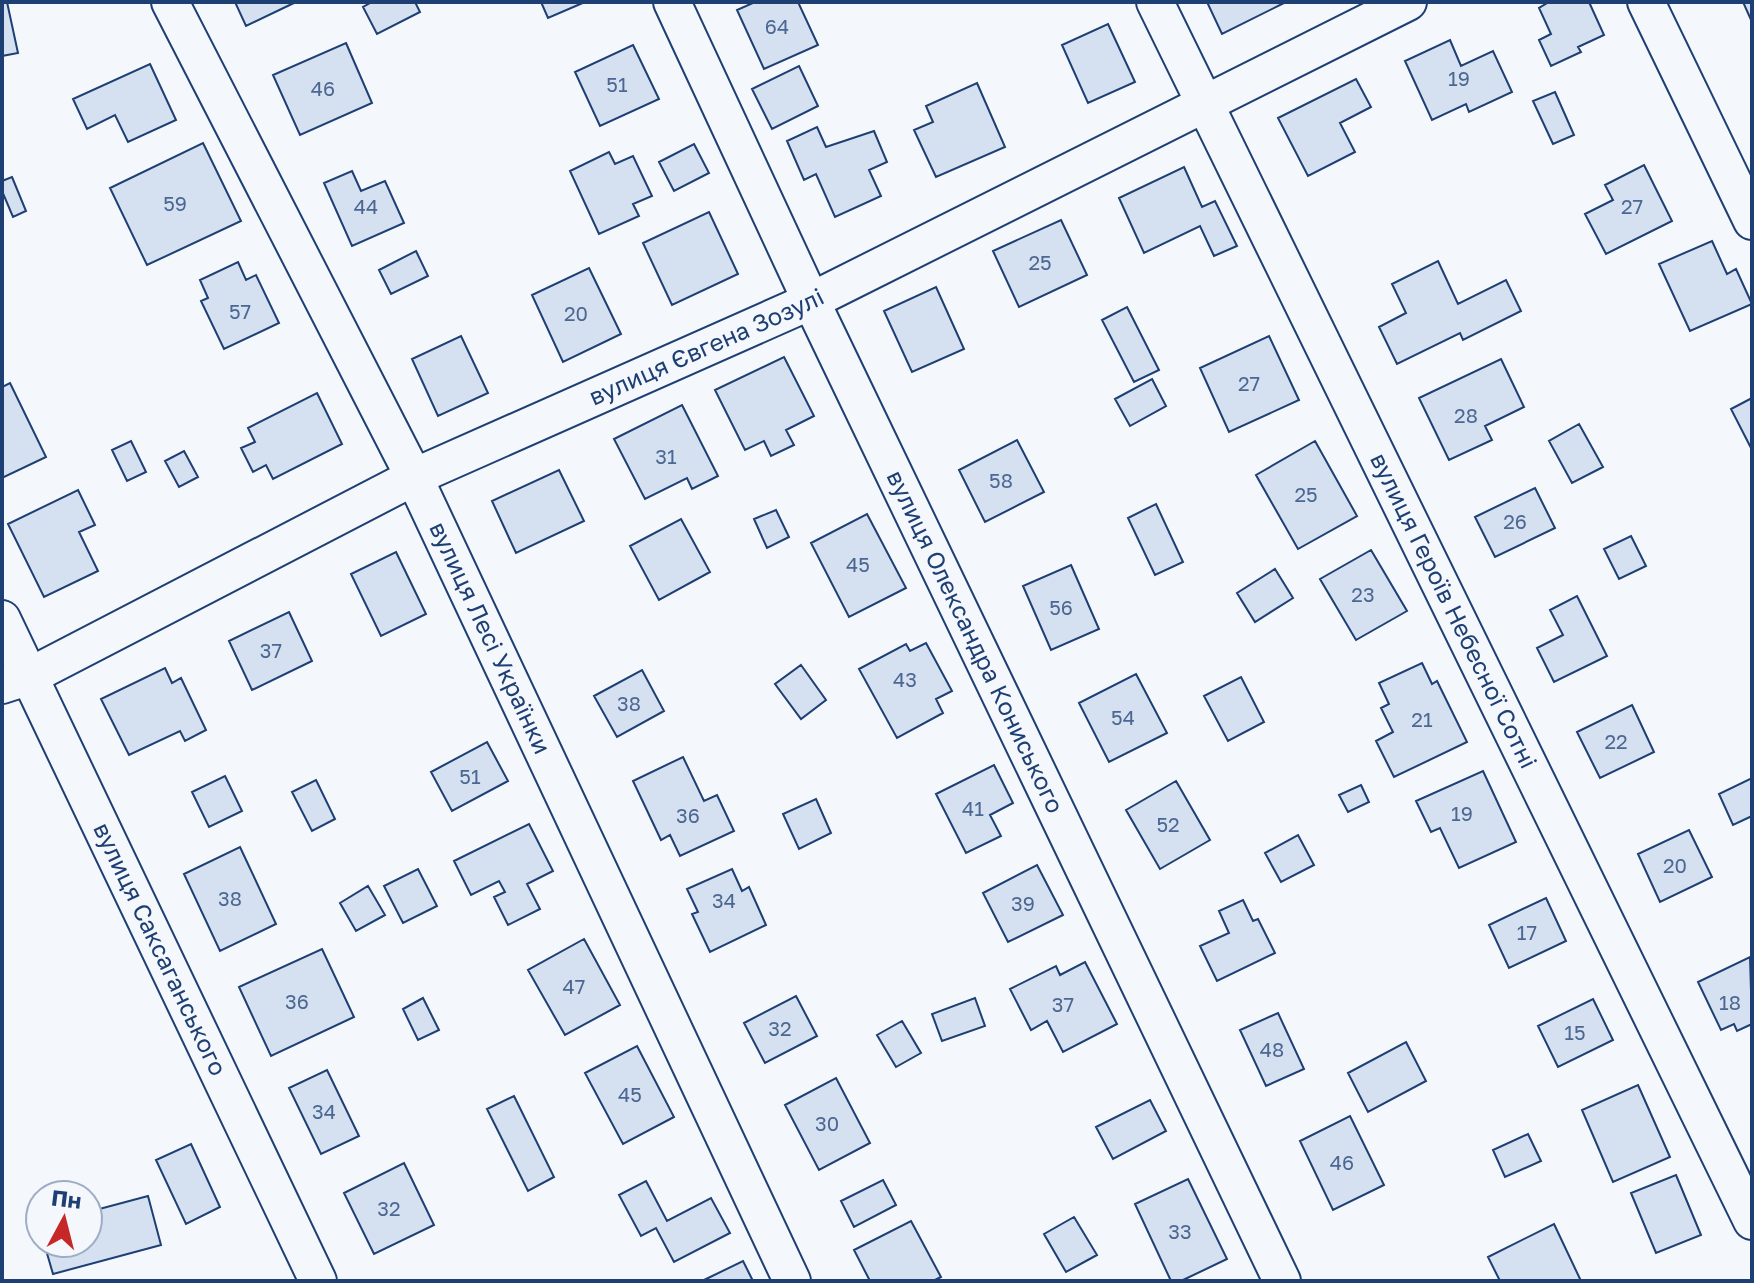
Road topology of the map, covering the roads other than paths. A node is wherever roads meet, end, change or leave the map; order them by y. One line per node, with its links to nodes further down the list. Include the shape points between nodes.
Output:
1 (170, 2): 9 (street, вулиця Лесі Українки)
2 (672, 2): 8 (street, вулиця Олександра Кониського)
3 (1155, 2): 6 (street, вулиця Героїв Небесної Сотні)
4 (1408, 2): 6 (street, вулиця Євгена Зозулі)
5 (1646, 2): 7 (street)
6 (1203, 105): 8 (street, вулиця Євгена Зозулі); 12 (street, вулиця Героїв Небесної Сотні)
7 (1752, 221)
8 (811, 301): 9 (street, вулиця Євгена Зозулі); 15 (street, вулиця Олександра Кониського)
9 (414, 477): 11 (street, вулиця Євгена Зозулі); 14 (street, вулиця Лесі Українки)
10 (2, 619): 11 (street, вулиця Саксаганського)
11 (16, 680): 13 (street, вулиця Саксаганського)
12 (1752, 1221)
13 (318, 1281)
14 (792, 1281)
15 (1282, 1281)

